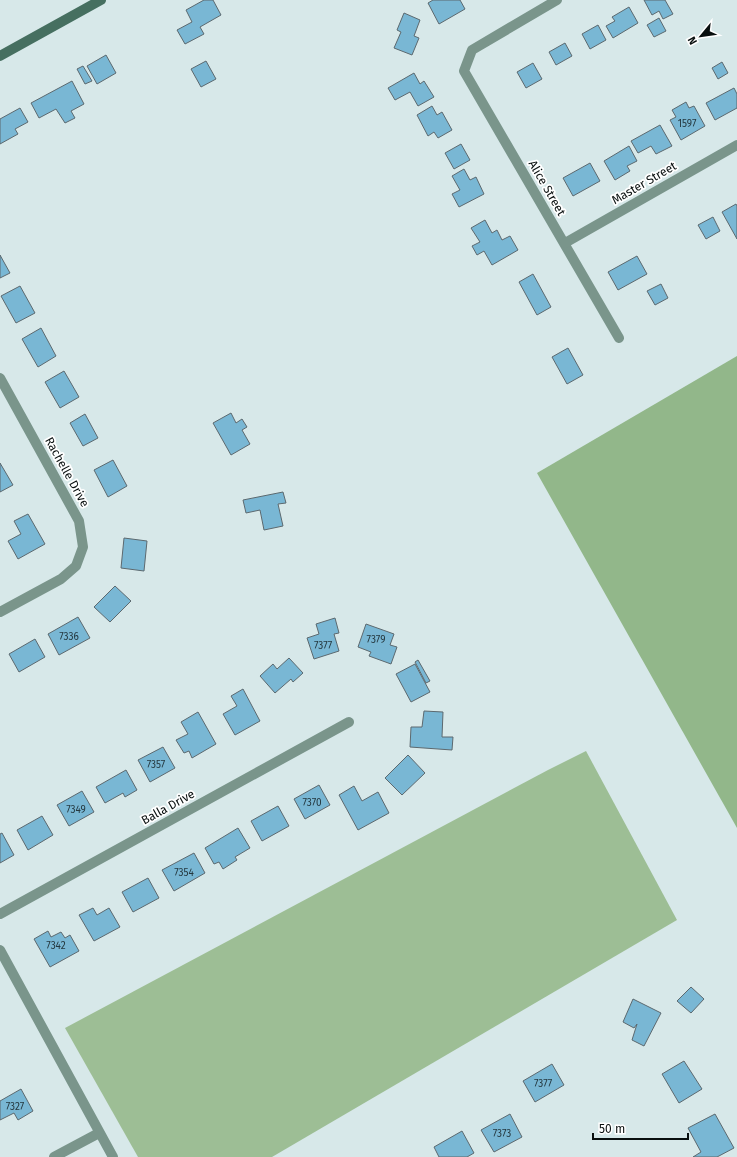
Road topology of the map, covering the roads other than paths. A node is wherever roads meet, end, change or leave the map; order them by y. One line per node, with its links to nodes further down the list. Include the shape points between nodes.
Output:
1 (101, 0): 3 (main road)
2 (557, 0): 5 (street, Alice Street, via 472,50 464,71)
3 (0, 56)
4 (737, 145): 5 (street, Master Street)
5 (565, 243): 6 (street, Alice Street)
6 (619, 338)
7 (0, 378): 8 (street, Rachelle Drive, via 79,521 84,547 76,566 61,579)
8 (0, 612)
9 (349, 722): 10 (street, Balla Drive)
10 (0, 914)
11 (0, 950): 12 (street)
12 (99, 1133): 13 (street); 14 (street)
13 (54, 1157)
14 (113, 1157)

